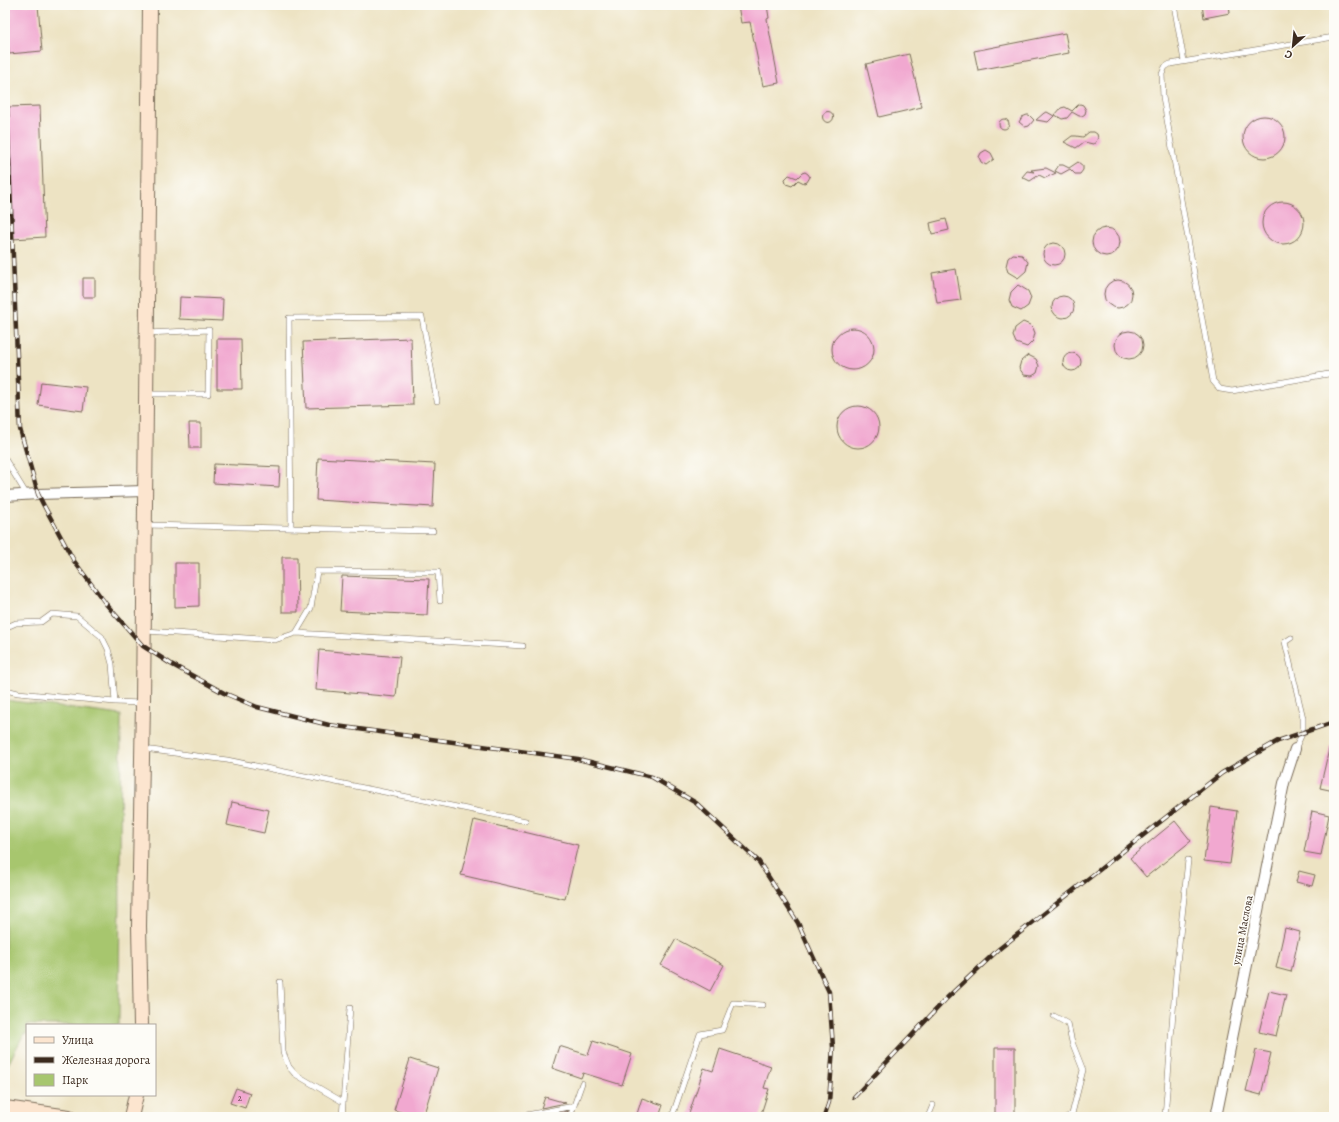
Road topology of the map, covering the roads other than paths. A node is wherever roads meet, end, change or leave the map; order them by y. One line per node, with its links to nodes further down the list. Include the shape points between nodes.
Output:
1 (150, 5): 5 (main road)
2 (1174, 5): 4 (lane)
3 (1334, 37): 4 (lane)
4 (1184, 61): 6 (lane, via 1164,67 1163,97 1213,381 1220,389 1232,391)
5 (146, 332): 7 (main road); 7 (lane, via 209,330 208,394)
6 (1334, 373)
7 (146, 394): 10 (main road)
8 (437, 401): 14 (lane, via 422,317 289,318)
9 (5, 459): 11 (lane)
10 (145, 491): 11 (street); 13 (main road)
11 (27, 495): 12 (street)
12 (5, 496)
13 (144, 524): 14 (lane); 18 (main road)
14 (291, 528): 15 (lane)
15 (433, 531)
16 (440, 601): 19 (lane, via 438,572 317,571 311,608)
17 (5, 630): 23 (lane, via 16,623 41,622 52,614 77,616 102,637 108,648)
18 (143, 631): 19 (lane, via 275,640); 24 (main road)
19 (296, 633): 21 (lane)
20 (1291, 638): 26 (lane, via 1284,642 1303,718 1302,732)
21 (523, 646)
22 (5, 688): 23 (lane, via 18,693)
23 (115, 702): 24 (lane)
24 (143, 703): 25 (main road)
25 (142, 748): 27 (lane, via 227,760); 33 (main road, via 139,926)
26 (1295, 749): 49 (street, улица Маслова, via 1284,783)
27 (526, 821)
28 (1188, 860): 48 (lane, via 1176,973)
29 (280, 982): 36 (lane, via 283,1052 289,1066 295,1074)
30 (763, 1006): 45 (lane, via 733,1003 722,1030 700,1034)
31 (350, 1008): 36 (lane)
32 (1054, 1016): 47 (lane, via 1068,1024 1083,1070 1072,1114)
33 (141, 1024)
34 (582, 1083): 38 (lane)
35 (136, 1096): 41 (main road)
36 (343, 1102): 42 (lane)
37 (933, 1105): 46 (lane)
38 (574, 1106): 43 (lane); 44 (lane)
39 (5, 1108): 40 (main road)
40 (68, 1117)
41 (131, 1117)
42 (342, 1117)
43 (516, 1117)
44 (570, 1117)
45 (672, 1117)
46 (928, 1117)
47 (1067, 1117)
48 (1166, 1117)
49 (1216, 1117)

